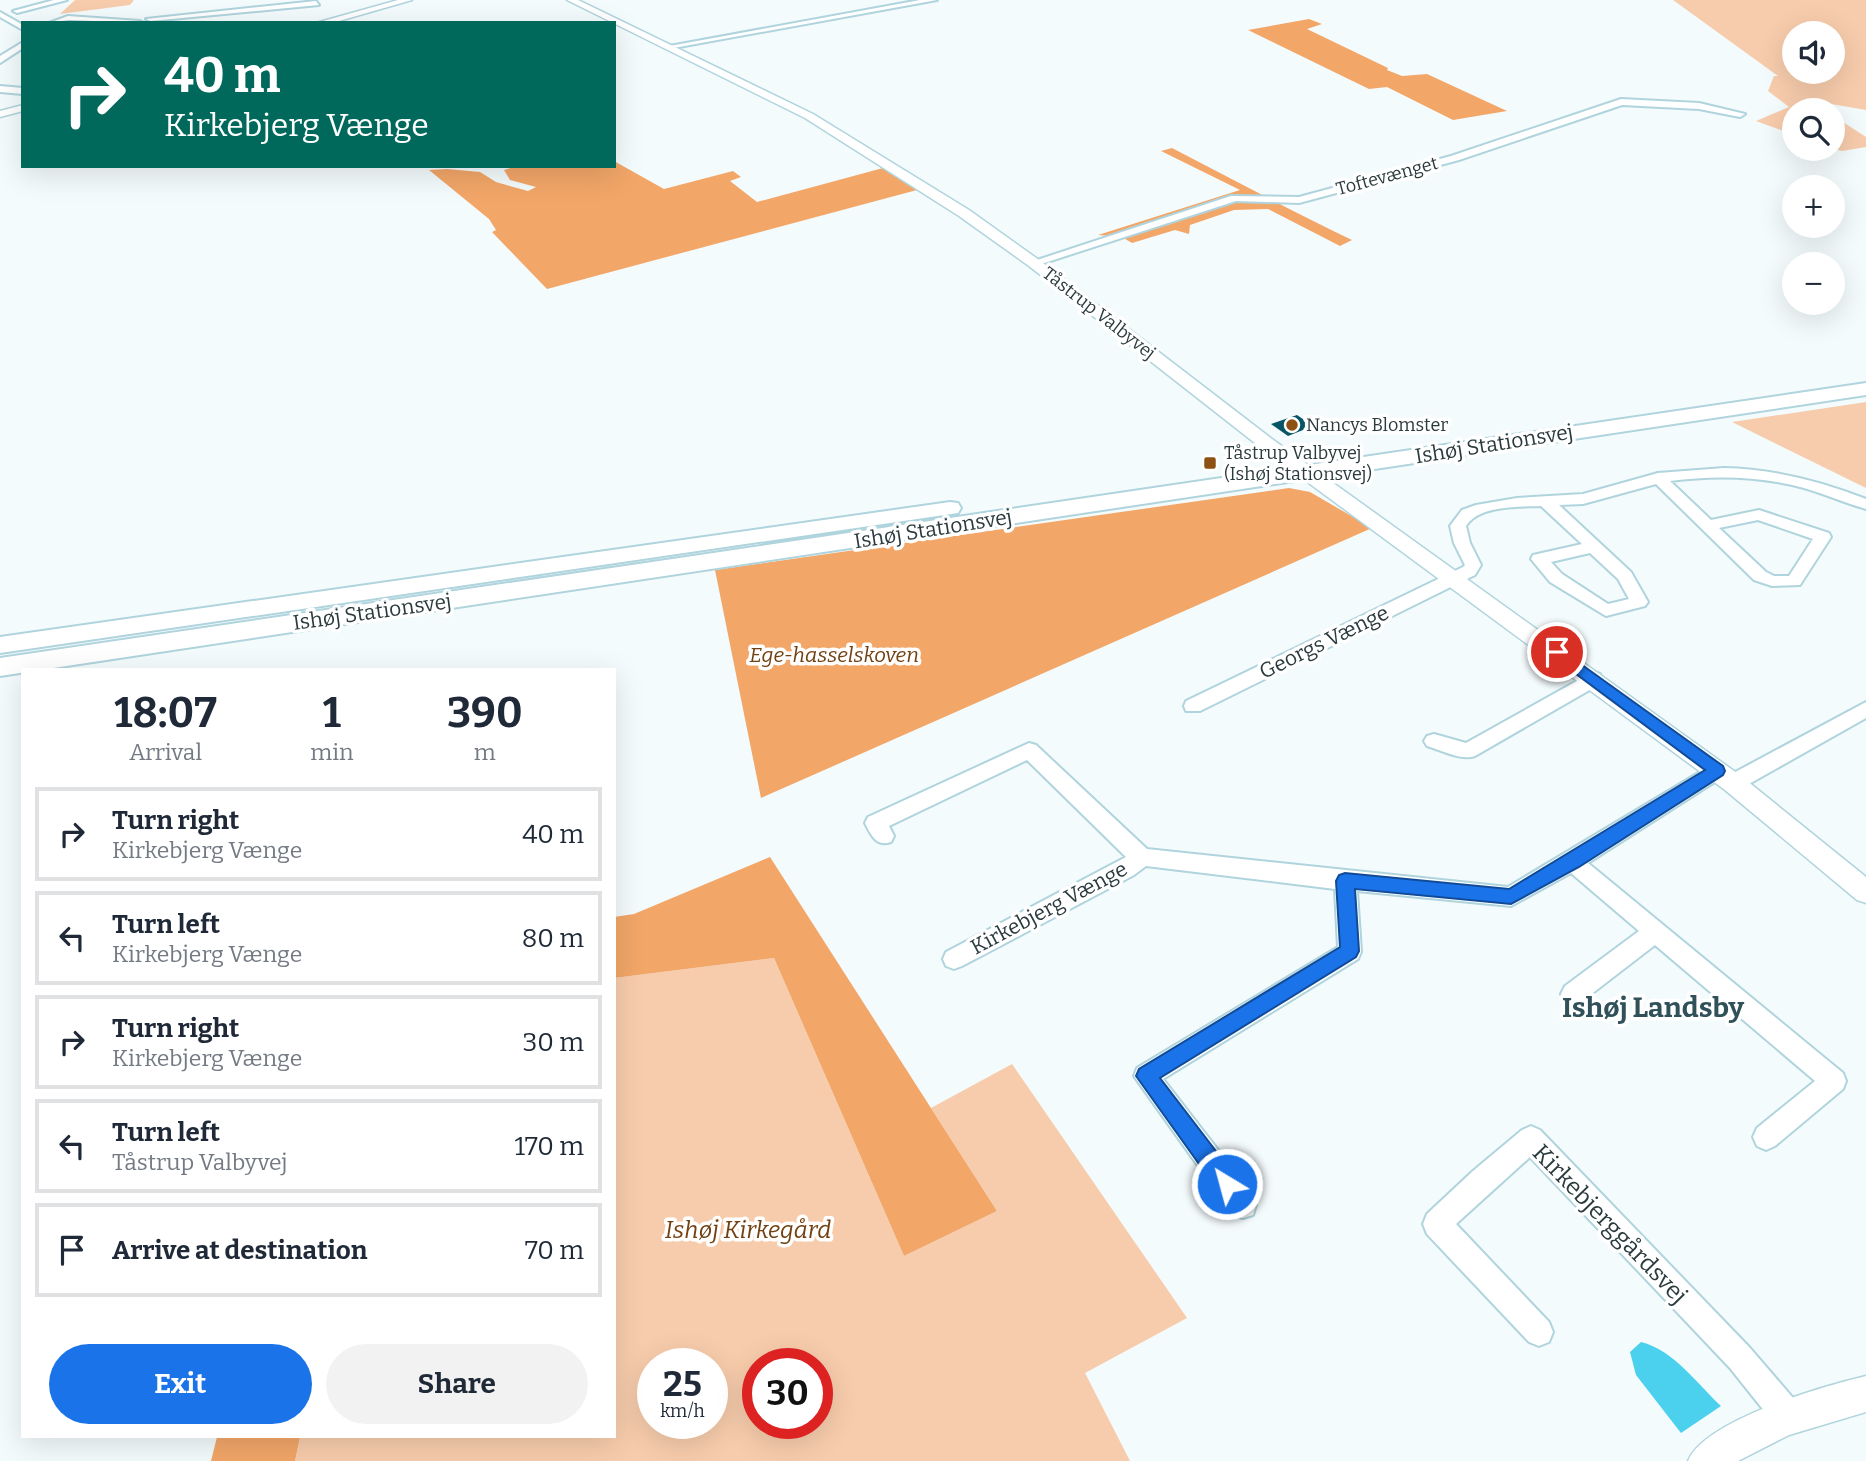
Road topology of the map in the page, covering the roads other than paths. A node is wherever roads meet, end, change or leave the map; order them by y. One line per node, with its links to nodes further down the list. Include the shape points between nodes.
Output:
1 (63, 0): 9 (street)
2 (358, 0): 8 (street)
3 (408, 0): 16 (street)
4 (571, 0): 17 (street, Tåstrup Valbyvej)
5 (933, 0): 21 (street)
6 (224, 2): 10 (street)
7 (316, 3): 10 (street)
8 (344, 3)
9 (17, 11)
10 (221, 12): 12 (street); 15 (street)
11 (0, 14): 19 (street)
12 (150, 19)
13 (59, 21): 14 (street)
14 (111, 21)
15 (219, 21)
16 (328, 21)
17 (614, 21)
18 (616, 22): 21 (street, Tåstrup Valbyvej)
19 (21, 27)
20 (21, 45): 23 (street)
21 (668, 47): 30 (street, Tåstrup Valbyvej, via 852,141)
22 (21, 51): 23 (street)
23 (12, 52): 24 (street)
24 (0, 60)
25 (0, 89): 26 (street)
26 (21, 91)
27 (21, 109): 28 (street)
28 (0, 114)
29 (1740, 114): 30 (street, Toftevænget, via 1699,106 1614,103 1455,158 1299,200 1235,198)
30 (1034, 262): 33 (street, Tåstrup Valbyvej)
31 (1866, 374): 33 (main road, Ishøj Stationsvej)
32 (1866, 388): 34 (main road, Ishøj Stationsvej)
33 (1287, 458): 34 (street, Tåstrup Valbyvej); 41 (main road, Ishøj Stationsvej)
34 (1306, 472): 40 (street, Tåstrup Valbyvej); 42 (main road, Ishøj Stationsvej)
35 (1658, 478): 36 (street); 37 (street, via 1754,474); 38 (street)
36 (1547, 503): 39 (street); 40 (street, via 1495,505 1464,515 1458,533 1473,565)
37 (1866, 504)
38 (1709, 525): 38 (street, via 1760,576 1785,583 1794,581 1823,537 1759,515)
39 (1593, 547): 39 (street, via 1625,576 1639,602 1606,610 1556,578 1539,559)
40 (1455, 579): 43 (street, Tåstrup Valbyvej); 44 (street, Georgs Vænge)
41 (0, 645)
42 (0, 667)
43 (1593, 678): 46 (street, via 1468,751); 47 (street, Tåstrup Valbyvej)
44 (1192, 706)
45 (1866, 709): 47 (street)
46 (1434, 741)
47 (1725, 777): 50 (street, Kirkebjerg Vænge); 52 (street, Tåstrup Valbyvej)
48 (884, 836): 49 (street, Kirkebjerg Vænge, via 875,823 1029,750)
49 (1142, 857): 51 (street, Kirkebjerg Vænge); 54 (street, Kirkebjerg Vænge)
50 (1572, 862): 51 (street, Kirkebjerg Vænge, via 1511,897); 53 (street)
51 (1345, 881): 57 (street, via 1350,951 1146,1076)
52 (1866, 892)
53 (1655, 932): 55 (street); 56 (street, via 1834,1081)
54 (954, 959)
55 (1573, 994)
56 (1766, 1137)
57 (1243, 1205)
58 (1539, 1332): 60 (street, Kirkebjerggårdsvej, via 1437,1224 1531,1139 1740,1358)
59 (1866, 1394): 60 (street)
60 (1788, 1416): 61 (street)
61 (1706, 1461)

